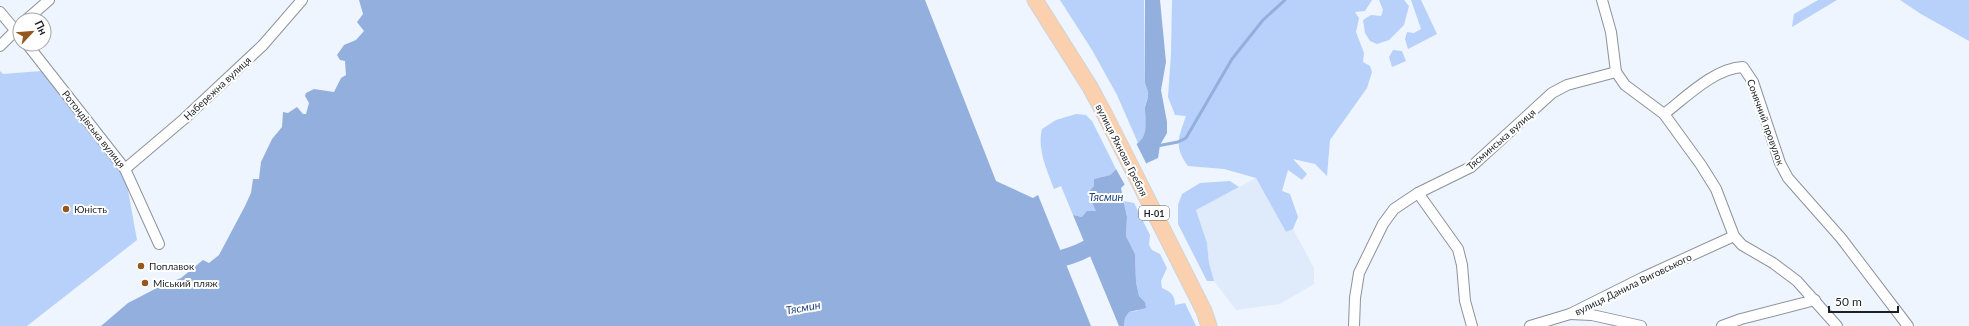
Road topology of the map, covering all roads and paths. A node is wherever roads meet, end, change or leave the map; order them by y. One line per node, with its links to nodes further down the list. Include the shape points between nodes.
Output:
1 (49, 0): 6 (street)
2 (302, 0): 13 (street, Набережна вулиця, via 263,45 184,119)
3 (1035, 0): 19 (main road, вулиця Яхнова Гребля / Н-01, via 1105,115 1204,311)
4 (1602, 0): 11 (street, via 1611,32)
5 (0, 12): 7 (street)
6 (35, 12)
7 (12, 24)
8 (12, 35): 9 (street)
9 (0, 46)
10 (32, 52): 13 (street, Ротондівська вулиця)
11 (1616, 72): 12 (street, via 1625,85); 14 (street, Тясминська вулиця, via 1567,85 1552,93 1471,167)
12 (1664, 114): 15 (street, via 1716,189); 26 (street, Сонячний провулок, via 1715,75 1732,67 1743,67 1753,82 1780,163 1788,178 1841,238)
13 (125, 169): 16 (street, Ротондівська вулиця)
14 (1418, 193): 20 (street, Тясминська вулиця, via 1394,209 1368,252 1355,298); 21 (street, via 1458,249 1465,301)
15 (1734, 236): 17 (street, via 1742,246 1797,281); 18 (street, вулиця Данила Виговського)
16 (159, 244)
17 (1815, 300): 24 (street); 25 (street)
18 (1570, 314): 22 (street, вулиця Данила Виговського); 23 (street, via 1592,315)
19 (1209, 326)
20 (1354, 326)
21 (1472, 326)
22 (1530, 326)
23 (1641, 326)
24 (1722, 326)
25 (1837, 326)
26 (1908, 326)

